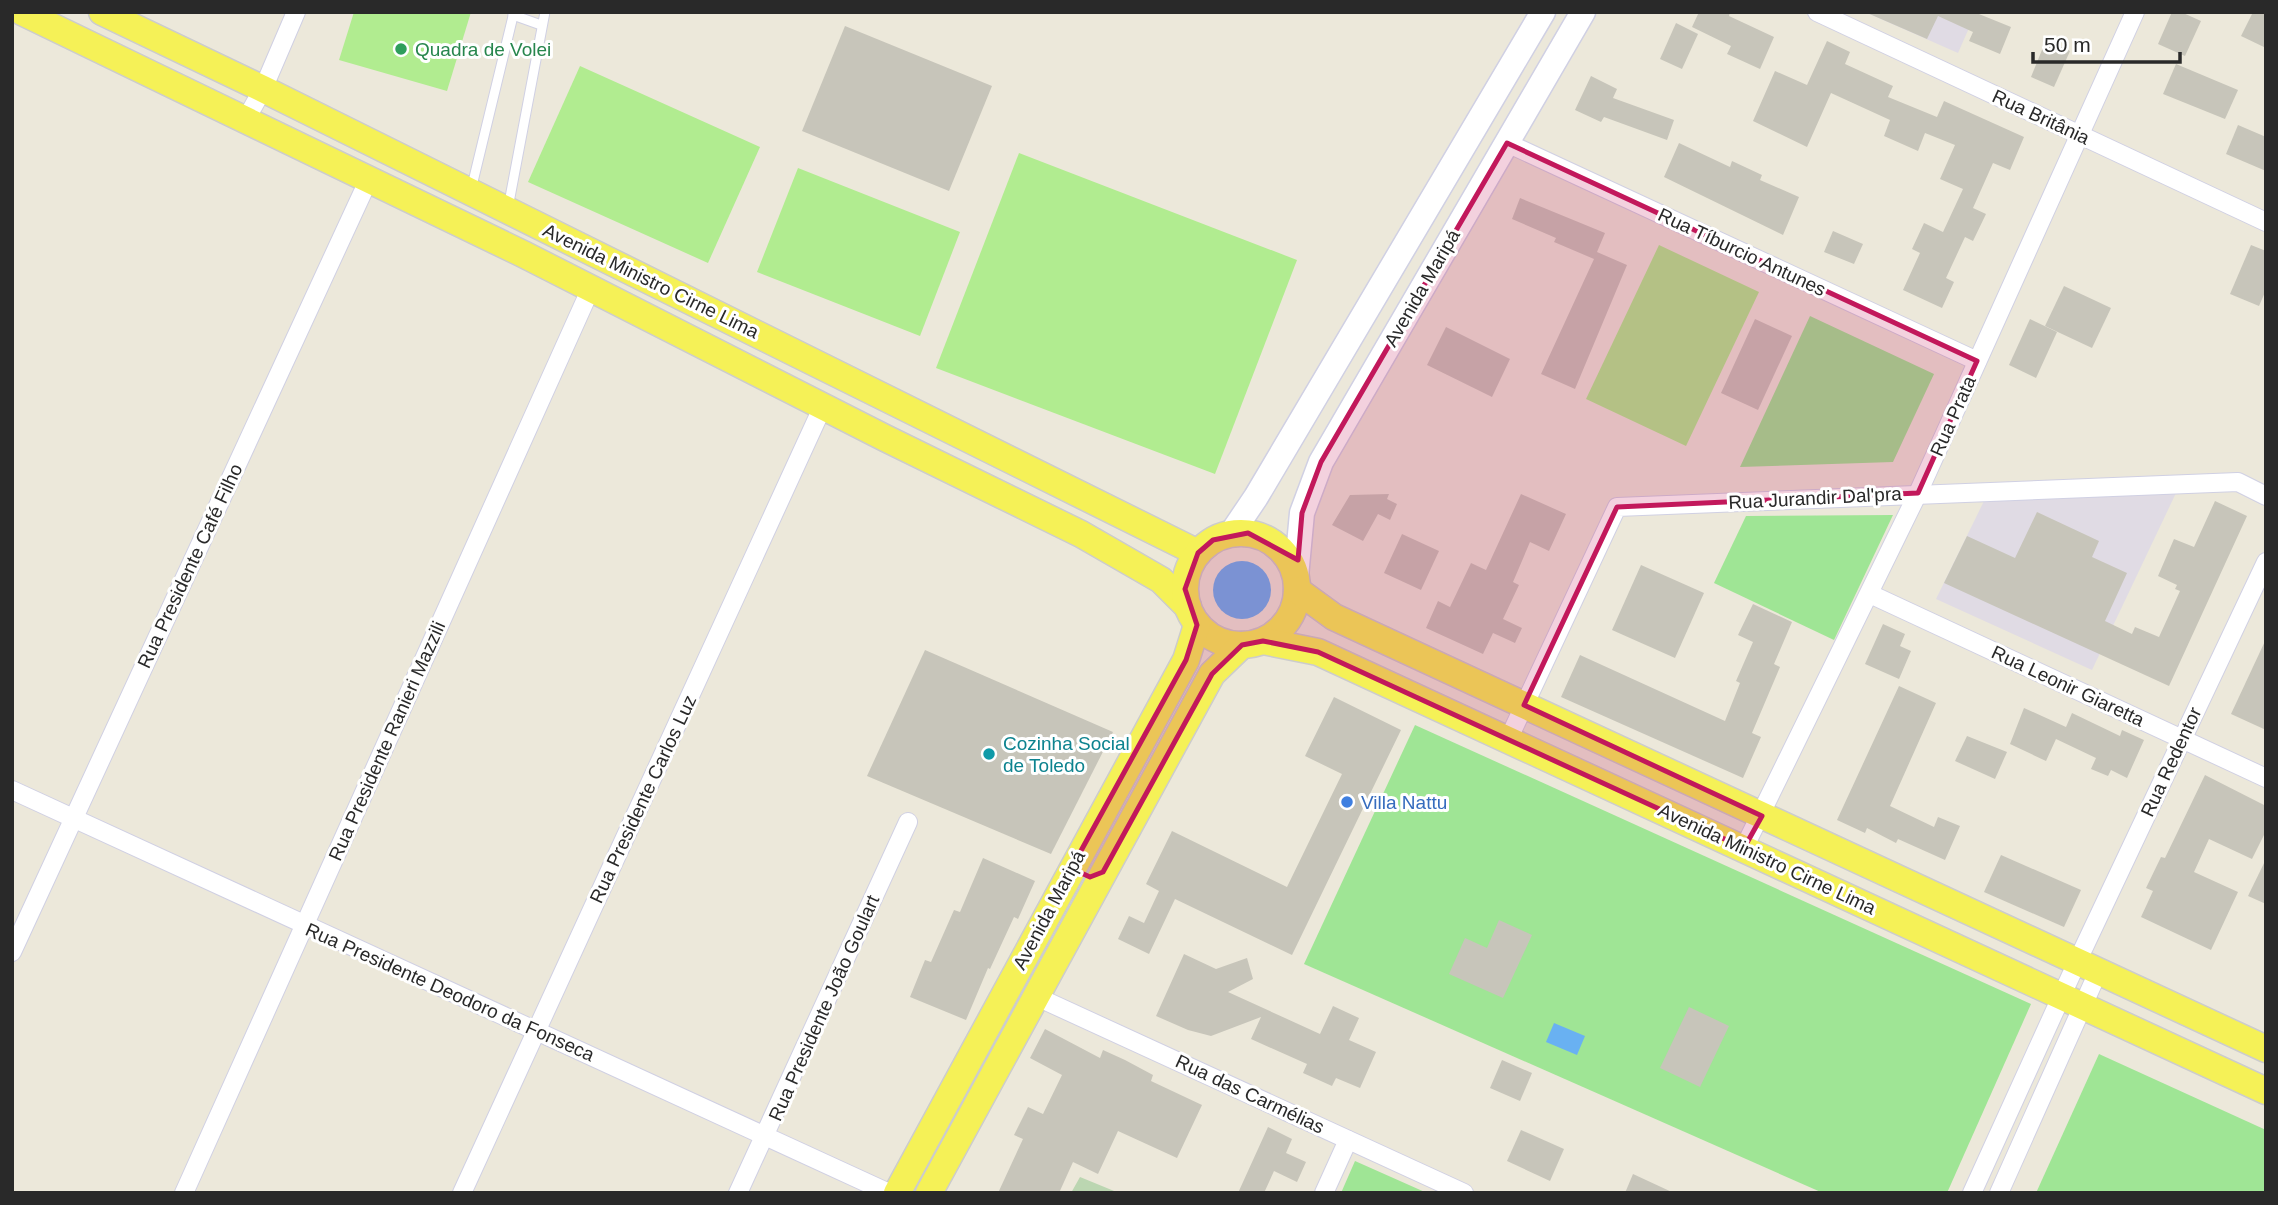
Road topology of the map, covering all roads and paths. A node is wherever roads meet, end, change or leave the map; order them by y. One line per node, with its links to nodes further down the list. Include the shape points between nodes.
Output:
1 (22, 12): 12 (main road)
2 (102, 12): 11 (main road, Avenida Ministro Cirne Lima)
3 (296, 12): 11 (street)
4 (545, 12): 10 (lane)
5 (1543, 12): 27 (main road, Avenida Maripá)
6 (1583, 12): 15 (main road, Avenida Maripá)
7 (1816, 12): 13 (street, Rua Britânia)
8 (2135, 12): 13 (street, Rua Prata)
9 (513, 14): 10 (lane); 18 (lane)
10 (541, 25): 19 (lane)
11 (263, 89): 12 (street); 14 (main road, Avenida Ministro Cirne Lima)
12 (246, 121): 16 (main road)
13 (2079, 135): 20 (street, Rua Britânia); 23 (street, Rua Prata)
14 (372, 143): 16 (main road, via 330,136 322,145); 18 (main road, Avenida Ministro Cirne Lima)
15 (1507, 143): 23 (street, Rua Tíburcio Antunes); 30 (main road, Avenida Maripá, via 1321,462 1302,513)
16 (323, 157): 17 (main road)
17 (368, 181): 22 (main road); 40 (street, Rua Presidente Café Filho)
18 (470, 192): 19 (main road, Avenida Ministro Cirne Lima)
19 (507, 210): 21 (main road, Avenida Ministro Cirne Lima)
20 (2266, 222)
21 (619, 266): 22 (main road); 28 (main road, Avenida Ministro Cirne Lima)
22 (598, 292): 24 (main road); 47 (street, Rua Presidente Ranieri Mazzili)
23 (1978, 361): 25 (street, Rua Prata)
24 (823, 406): 32 (main road, via 1081,534 1161,580); 52 (street, Rua Presidente Carlos Luz)
25 (1918, 493): 26 (street, Rua Jurandir Dal'pra, via 2238,482); 31 (street, Rua Prata); 34 (street, Rua Jurandir Dal'pra, via 1617,507)
26 (2266, 496)
27 (1231, 534): 28 (main road); 30 (main road, via 1248,533 1279,547 1290,561)
28 (1198, 553): 32 (main road, via 1188,570 1185,589)
29 (2266, 562): 36 (street, Rua Redentor)
30 (1297, 584): 33 (main road, via 1295,606 1287,621 1277,633); 34 (main road, Avenida Ministro Cirne Lima, via 1334,617)
31 (1870, 594): 36 (street, Rua Leonir Giaretta); 39 (street, Rua Prata)
32 (1192, 616): 33 (main road, via 1210,636 1225,643); 43 (main road, Avenida Maripá, via 1186,660)
33 (1253, 643): 35 (main road, Avenida Ministro Cirne Lima, via 1318,652); 44 (main road, Avenida Maripá, via 1212,674)
34 (1524, 705): 35 (street, Rua Jurandir Dal'pra); 39 (main road, Avenida Ministro Cirne Lima)
35 (1508, 740): 42 (main road, Avenida Ministro Cirne Lima)
36 (2182, 740): 37 (street, Rua Leonir Giaretta); 49 (street, Rua Redentor)
37 (2266, 778)
38 (12, 790): 40 (street, Rua Presidente Deodoro da Fonseca)
39 (1762, 816): 42 (street, Rua Prata); 49 (main road, Avenida Ministro Cirne Lima)
40 (74, 819): 47 (street, Rua Presidente Deodoro da Fonseca); 48 (street, Rua Presidente Café Filho)
41 (908, 822): 55 (street, Rua Presidente João Goulart)
42 (1744, 848): 51 (main road, Avenida Ministro Cirne Lima)
43 (1077, 858): 44 (main road, via 1079,872 1090,877); 45 (main road, Avenida Maripá)
44 (1103, 872): 46 (main road, Avenida Maripá)
45 (1055, 898): 46 (main road, via 1068,893 1079,898); 61 (main road, Avenida Maripá)
46 (1081, 913): 50 (main road, Avenida Maripá)
47 (304, 926): 52 (street, Rua Presidente Deodoro da Fonseca); 57 (street, Rua Presidente Ranieri Mazzili)
48 (12, 952)
49 (2087, 967): 51 (street, Rua Redentor); 53 (main road, Avenida Ministro Cirne Lima)
50 (1035, 996): 56 (street, Rua das Carmélias); 62 (main road, Avenida Maripá)
51 (2073, 1000): 54 (main road, Avenida Ministro Cirne Lima); 65 (street); 66 (street)
52 (537, 1031): 55 (street, Rua Presidente Deodoro da Fonseca); 58 (street, Rua Presidente Carlos Luz)
53 (2266, 1049)
54 (2266, 1091)
55 (766, 1136): 59 (street, Rua Presidente João Goulart); 60 (street, Rua Presidente Deodoro da Fonseca)
56 (1348, 1140): 63 (street); 64 (street, Rua das Carmélias)
57 (184, 1193)
58 (463, 1193)
59 (738, 1193)
60 (889, 1193)
61 (897, 1193)
62 (929, 1193)
63 (1324, 1193)
64 (1464, 1193)
65 (1972, 1193)
66 (1999, 1193)

